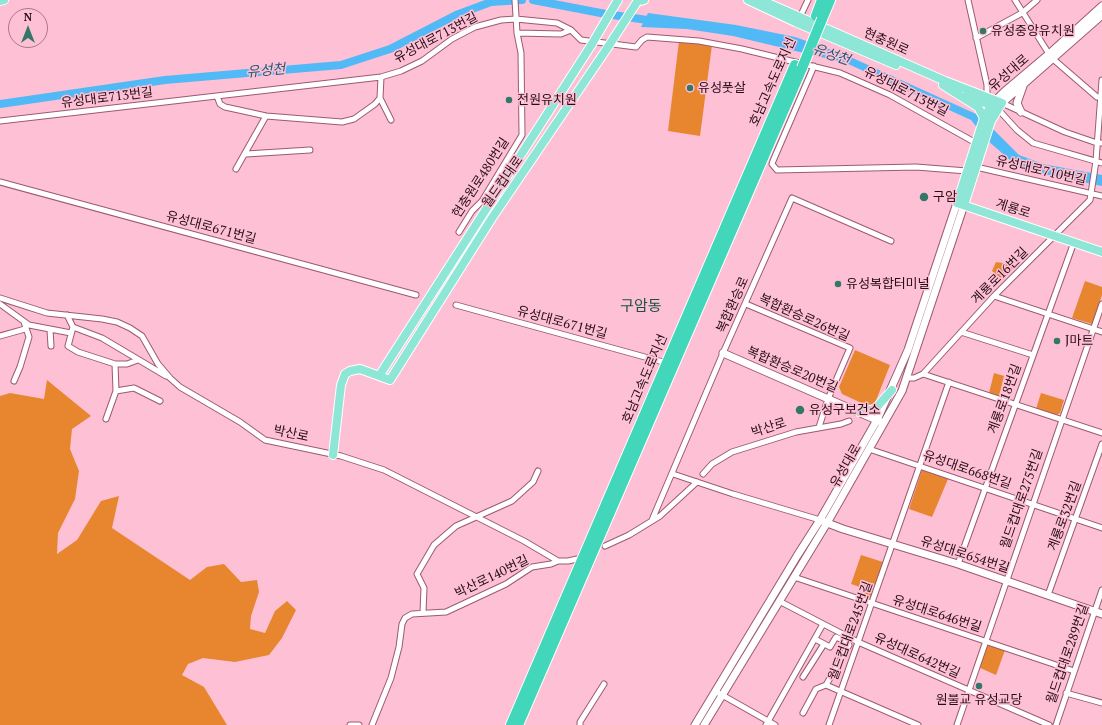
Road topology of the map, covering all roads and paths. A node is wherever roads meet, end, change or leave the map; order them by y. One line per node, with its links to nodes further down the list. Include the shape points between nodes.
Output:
1 (4, 0): 12 (main road)
2 (515, 0): 17 (street, 현충원로480번길)
3 (618, 0): 83 (main road, 월드컵대로, bridge)
4 (748, 0): 28 (main road, 현충원로)
5 (761, 0): 16 (main road, 현충원로)
6 (808, 0): 16 (street)
7 (822, 0): 18 (highway, 호남고속도로지선)
8 (830, 0): 18 (highway, 호남고속도로지선)
9 (968, 0): 22 (street)
10 (1015, 0): 15 (street)
11 (1037, 0): 15 (street)
12 (0, 1)
13 (640, 1): 83 (main road, 월드컵대로, bridge, via 492,218 390,380)
14 (1102, 6): 23 (street, 유성대로)
15 (1022, 13): 22 (street); 23 (street)
16 (800, 17): 31 (main road, 현충원로)
17 (516, 18): 20 (street, 유성대로713번길, via 557,23); 21 (street, 현충원로480번길); 26 (street, 유성대로713번길, via 474,27 422,60)
18 (819, 18): 24 (highway, 호남고속도로지선, bridge)
19 (1100, 20): 23 (street, 유성대로)
20 (571, 30): 21 (street, via 561,34); 25 (street, 유성대로713번길, via 581,40 636,47 647,37 699,41 742,48)
21 (517, 33): 53 (street, 현충원로480번길, via 521,53 522,134 482,201 472,211)
22 (976, 38): 31 (street, via 987,85)
23 (1051, 57): 29 (street, 유성대로); 32 (street, via 1096,97); 34 (street, 유성대로)
24 (798, 66): 149 (highway, 호남고속도로지선); 150 (highway, 호남고속도로지선)
25 (814, 66): 40 (street, 유성대로713번길, via 840,73 890,95); 48 (street, via 773,161 772,164 777,170 916,167)
26 (381, 77): 30 (street, 유성대로713번길); 33 (street)
27 (1102, 80): 32 (street)
28 (944, 85): 34 (main road); 38 (main road, via 978,106)
29 (1024, 85): 34 (street, 유성대로); 35 (street, via 1017,102)
30 (217, 96): 36 (street, via 220,104 225,107); 39 (street, 유성대로713번길)
31 (987, 97): 34 (main road, 현충원로)
32 (1101, 97): 41 (street)
33 (380, 98): 36 (street, via 365,113 342,122); 37 (street)
34 (997, 104): 35 (street); 38 (main road, 유성대로); 44 (street, via 1017,130 1032,143)
35 (1021, 112): 41 (street, via 1065,132)
36 (266, 116): 43 (street)
37 (391, 120)
38 (988, 120): 40 (main road, 유성대로)
39 (0, 121)
40 (979, 143): 46 (main road); 48 (main road, 유성대로)
41 (1099, 143): 44 (street)
42 (310, 150): 43 (street)
43 (246, 154): 47 (street)
44 (1096, 161): 45 (street); 50 (street)
45 (1102, 163)
46 (976, 167): 50 (street, 유성대로710번길); 52 (main road)
47 (236, 169)
48 (967, 171): 52 (main road, 유성대로)
49 (0, 182): 58 (street, 유성대로671번길)
50 (1092, 195): 51 (street, 유성대로710번길); 54 (street)
51 (1102, 196)
52 (960, 204): 54 (main road, 계룡로); 85 (street, 유성대로); 88 (street, 유성대로)
53 (459, 232)
54 (1054, 236): 56 (main road, 계룡로); 59 (street, 계룡로16번길)
55 (891, 241): 62 (street, 복합환승로, via 792,198)
56 (1074, 242): 57 (main road, 계룡로); 65 (street, 계룡로18번길)
57 (1102, 252)
58 (416, 294)
59 (994, 296): 65 (street); 72 (street, 계룡로16번길)
60 (0, 298): 66 (street, 박산로, via 47,313)
61 (0, 304): 67 (street)
62 (746, 304): 77 (street, 복합환승로); 90 (street, 복합환승로26번길, via 850,348)
63 (1102, 304): 70 (street, 월드컵대로275번길)
64 (456, 305): 80 (street, 유성대로671번길)
65 (1048, 314): 70 (street); 78 (street, 계룡로18번길)
66 (67, 315): 68 (street); 84 (street, 박산로, via 117,322 130,328 142,336)
67 (24, 322): 69 (street); 71 (street)
68 (73, 327): 74 (street); 79 (street, via 102,338)
69 (25, 329): 75 (street); 86 (street, via 29,337)
70 (1092, 329): 73 (street); 95 (street, 월드컵대로275번길)
71 (50, 330): 74 (street); 76 (street)
72 (961, 332): 78 (street); 82 (street, 계룡로16번길)
73 (1102, 332)
74 (71, 333): 81 (street, via 68,346 78,352)
75 (0, 336)
76 (51, 346)
77 (723, 353): 90 (street, 복합환승로20번길); 105 (street, 복합환승로)
78 (1033, 355): 92 (street, 계룡로18번길)
79 (138, 360): 81 (street, via 127,364); 84 (street)
80 (663, 362)
81 (115, 364): 89 (street)
82 (923, 374): 85 (street); 87 (street)
83 (379, 376): 102 (main road, via 355,369 345,374 342,380)
84 (170, 378): 102 (street, 박산로, via 193,396 240,422 265,440)
85 (908, 378): 97 (street, 유성대로)
86 (14, 381)
87 (949, 382): 92 (street); 103 (street)
88 (892, 390): 93 (main road, via 874,409); 97 (street, 유성대로)
89 (116, 391): 91 (street, via 134,388); 94 (street)
90 (828, 399): 93 (street, 복합환승로20번길); 98 (street)
91 (160, 401)
92 (1015, 404): 95 (street); 108 (street, 계룡로18번길)
93 (859, 412): 97 (street, 복합환승로20번길)
94 (106, 419)
95 (1061, 420): 99 (street); 109 (street, 월드컵대로275번길)
96 (849, 421): 98 (street, 박산로)
97 (878, 421): 101 (street, 유성대로); 113 (street, 유성대로)
98 (819, 427): 106 (street, 박산로, via 732,452 717,460)
99 (1102, 433)
100 (1102, 444): 111 (street, 계룡로32번길)
101 (870, 449): 103 (street, 유성대로668번길); 113 (street, 유성대로)
102 (333, 455): 110 (street, 박산로, via 364,462 384,470)
103 (920, 466): 108 (street, 유성대로668번길); 115 (street)
104 (538, 472): 110 (street, via 533,482 512,501)
105 (673, 474): 107 (street); 112 (street, 복합환승로)
106 (704, 474)
107 (697, 482): 112 (street, via 660,516); 113 (street)
108 (984, 488): 109 (street, 유성대로668번길); 119 (street, 계룡로18번길)
109 (1032, 504): 111 (street, 유성대로668번길); 121 (street, 월드컵대로275번길)
110 (476, 516): 118 (street, 박산로); 127 (street, via 444,535 434,545 417,574 424,588)
111 (1075, 519): 114 (street, 유성대로668번길); 123 (street, 계룡로32번길)
112 (652, 520): 116 (street)
113 (824, 522): 115 (street, 유성대로654번길); 120 (street, 유성대로); 138 (street, 유성대로)
114 (1102, 528)
115 (893, 545): 119 (street, 유성대로654번길); 125 (street, 월드컵대로245번길)
116 (605, 546)
117 (577, 559): 118 (street)
118 (558, 561): 127 (street, 박산로140번길, via 532,567 506,584 446,612)
119 (958, 564): 121 (street, 유성대로654번길)
120 (794, 577): 124 (street, 유성대로); 125 (street, 유성대로646번길)
121 (1006, 580): 123 (street, 유성대로654번길); 131 (street, 월드컵대로275번길)
122 (1102, 590): 126 (street, 월드컵대로289번길)
123 (1048, 595): 126 (street, 유성대로654번길)
124 (780, 601): 129 (street, 유성대로642번길); 142 (street, 유성대로)
125 (872, 604): 131 (street, 유성대로646번길); 132 (street, 월드컵대로245번길)
126 (1094, 611): 128 (street, 유성대로654번길); 134 (street, 월드컵대로289번길)
127 (423, 612): 148 (street, 박산로140번길, via 405,618 402,624 391,678)
128 (1102, 614)
129 (823, 624): 130 (street); 132 (street, 유성대로642번길)
130 (815, 639): 133 (street); 145 (street)
131 (984, 641): 134 (street, 유성대로646번길); 140 (street, 월드컵대로275번길)
132 (858, 642): 139 (street, 월드컵대로245번길); 140 (street, 유성대로642번길)
133 (824, 644): 135 (street); 137 (street, via 830,647 836,637 849,645)
134 (1074, 671): 141 (street, 월드컵대로289번길)
135 (803, 676)
136 (604, 684): 151 (street)
137 (826, 685): 139 (street); 144 (street, via 816,689)
138 (715, 691): 142 (street); 152 (street, 유성대로)
139 (841, 691): 155 (street, 월드컵대로245번길); 156 (street)
140 (968, 691): 157 (street, 월드컵대로275번길); 158 (street, 유성대로642번길)
141 (1066, 692): 143 (street); 159 (street, 월드컵대로289번길)
142 (722, 695): 145 (street); 153 (street, 유성대로)
143 (1102, 703)
144 (803, 713)
145 (767, 723): 154 (street)
146 (350, 725): 147 (street)
147 (359, 725)
148 (372, 725)
149 (510, 725)
150 (518, 725)
151 (580, 725)
152 (695, 725)
153 (704, 725)
154 (775, 725)
155 (829, 725)
156 (918, 725)
157 (957, 725)
158 (1049, 725)
159 (1056, 725)

